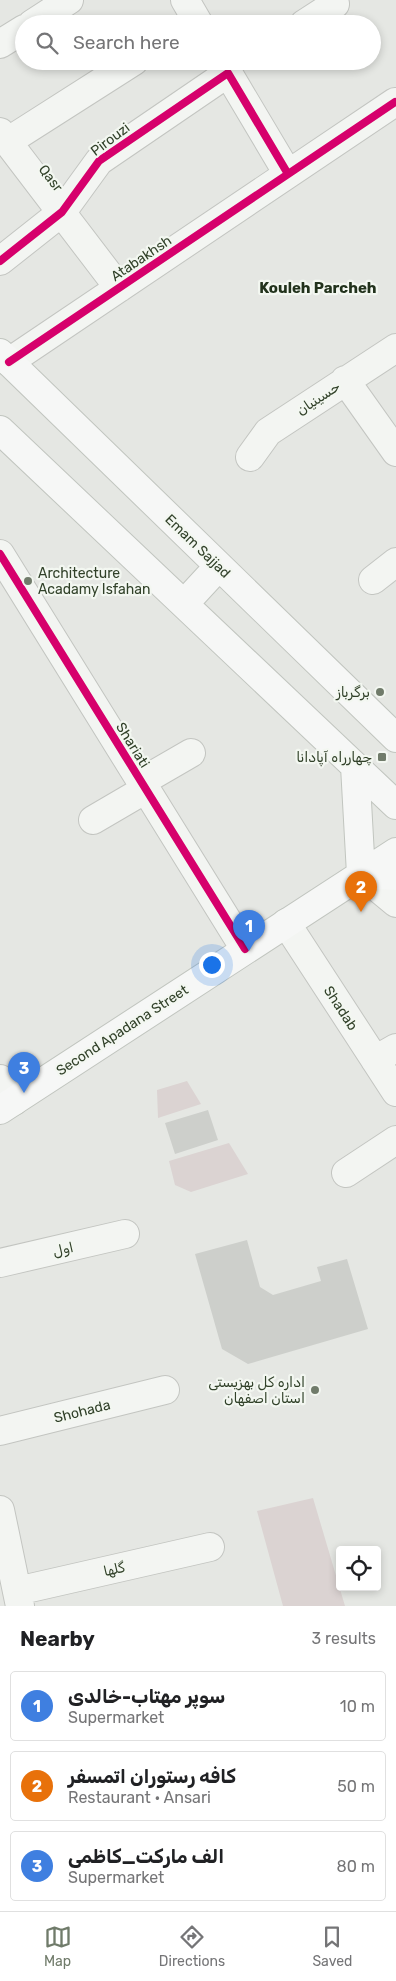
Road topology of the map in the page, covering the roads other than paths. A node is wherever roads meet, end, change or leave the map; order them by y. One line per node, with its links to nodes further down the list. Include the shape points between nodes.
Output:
1 (69, 0): 4 (street)
2 (185, 0): 5 (street)
3 (335, 4): 6 (street)
4 (46, 15)
5 (194, 15)
6 (318, 15)
7 (15, 35): 8 (street)
8 (0, 44)
9 (119, 70): 13 (street)
10 (225, 70): 15 (street, Pirouzi, via 99,161)
11 (235, 70): 14 (street)
12 (395, 102): 14 (street, Atabakhsh)
13 (4, 137): 15 (street, Qasr)
14 (288, 174): 17 (street, Atabakhsh)
15 (62, 212): 16 (street, Pirouzi); 17 (street, Qasr)
16 (0, 261)
17 (119, 288): 19 (street, Atabakhsh)
18 (396, 348): 20 (street, حسینیان)
19 (4, 358): 25 (main road, Emam Sajjad)
20 (345, 380): 22 (street); 23 (street, حسینیان, via 268,432)
21 (0, 430): 28 (main road)
22 (396, 452)
23 (250, 457)
24 (396, 562): 27 (street)
25 (219, 566): 28 (main road); 29 (main road, Emam Sajjad)
26 (4, 568): 32 (street, Shariati)
27 (373, 580)
28 (184, 604): 31 (main road)
29 (396, 738)
30 (191, 753): 32 (street)
31 (355, 766): 33 (main road); 36 (main road)
32 (143, 785): 34 (street); 40 (street, Shariati)
33 (396, 805)
34 (93, 820)
35 (396, 852): 36 (main road, Second Apadana Street)
36 (361, 874): 37 (main road); 38 (street); 39 (main road, Second Apadana Street)
37 (396, 876)
38 (396, 903)
39 (286, 923): 40 (main road, Second Apadana Street); 41 (street, Shadab)
40 (246, 949): 43 (main road, Second Apadana Street)
41 (386, 1054): 42 (street, Shadab)
42 (396, 1092)
43 (5, 1097)
44 (396, 1140): 45 (street)
45 (346, 1172)
46 (125, 1234): 47 (street, اول)
47 (0, 1263)
48 (164, 1390): 49 (street, Shohada)
49 (0, 1431)
50 (0, 1510): 51 (street)
51 (3, 1540): 53 (street)
52 (210, 1547): 53 (street, گلها)
53 (18, 1599)

